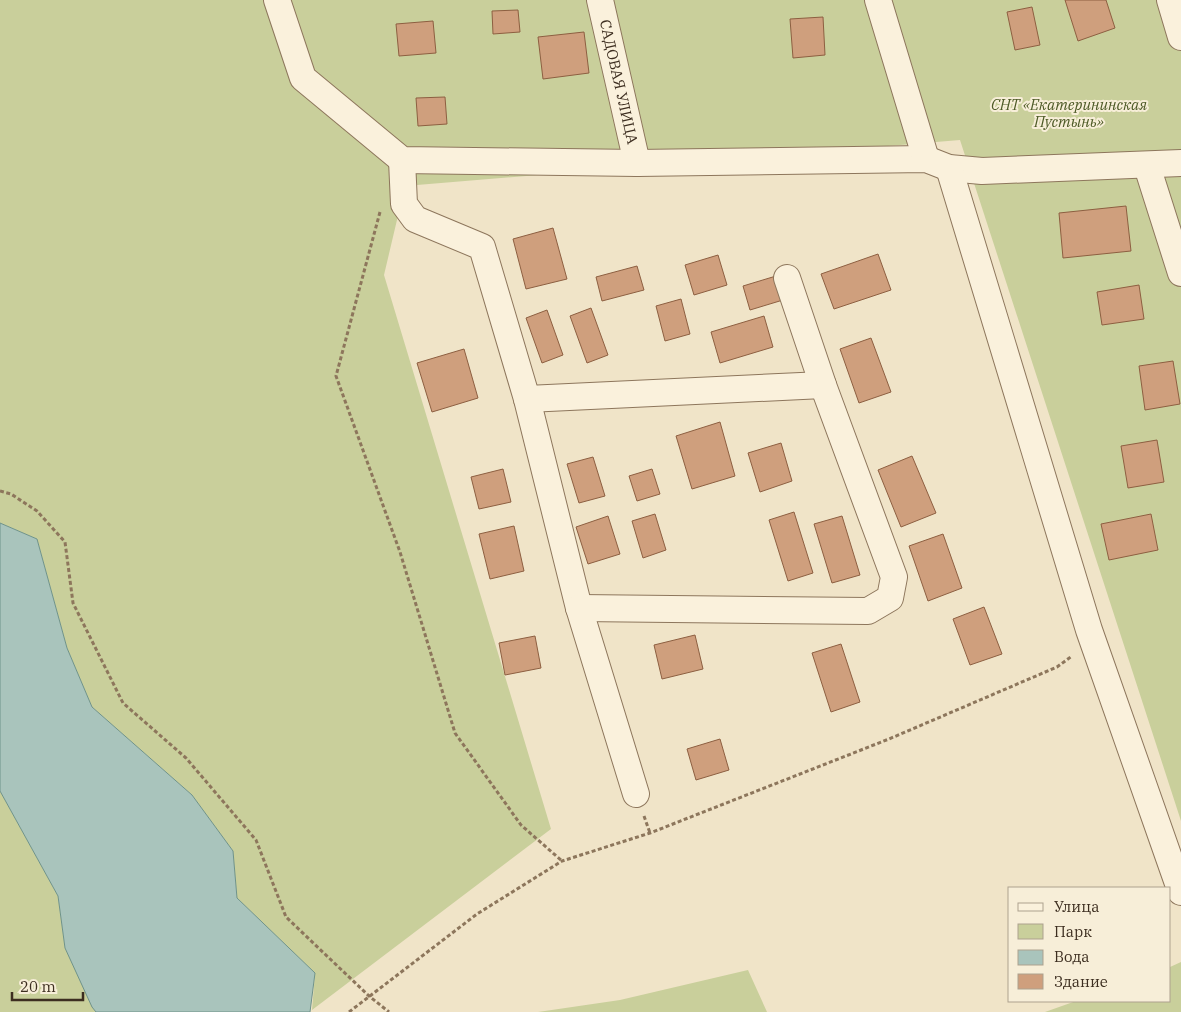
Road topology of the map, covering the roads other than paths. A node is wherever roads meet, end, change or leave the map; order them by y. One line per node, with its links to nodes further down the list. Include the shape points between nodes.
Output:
1 (277, 0): 6 (street, via 303,78)
2 (600, 0): 7 (street, САДОВАЯ УЛИЦА)
3 (878, 0): 9 (street)
4 (1170, 0): 5 (street)
5 (1181, 37)
6 (402, 160): 7 (street); 14 (street, via 404,204 415,219 482,246)
7 (637, 163): 9 (street)
8 (1181, 163): 10 (street)
9 (938, 164): 10 (street, via 982,171); 17 (street, via 1089,630)
10 (1147, 166): 11 (street)
11 (1181, 273)
12 (787, 278): 13 (street)
13 (823, 385): 14 (street); 15 (street, via 894,577 890,598 868,612)
14 (527, 399): 15 (street)
15 (579, 608): 16 (street)
16 (636, 794)
17 (1181, 892)

